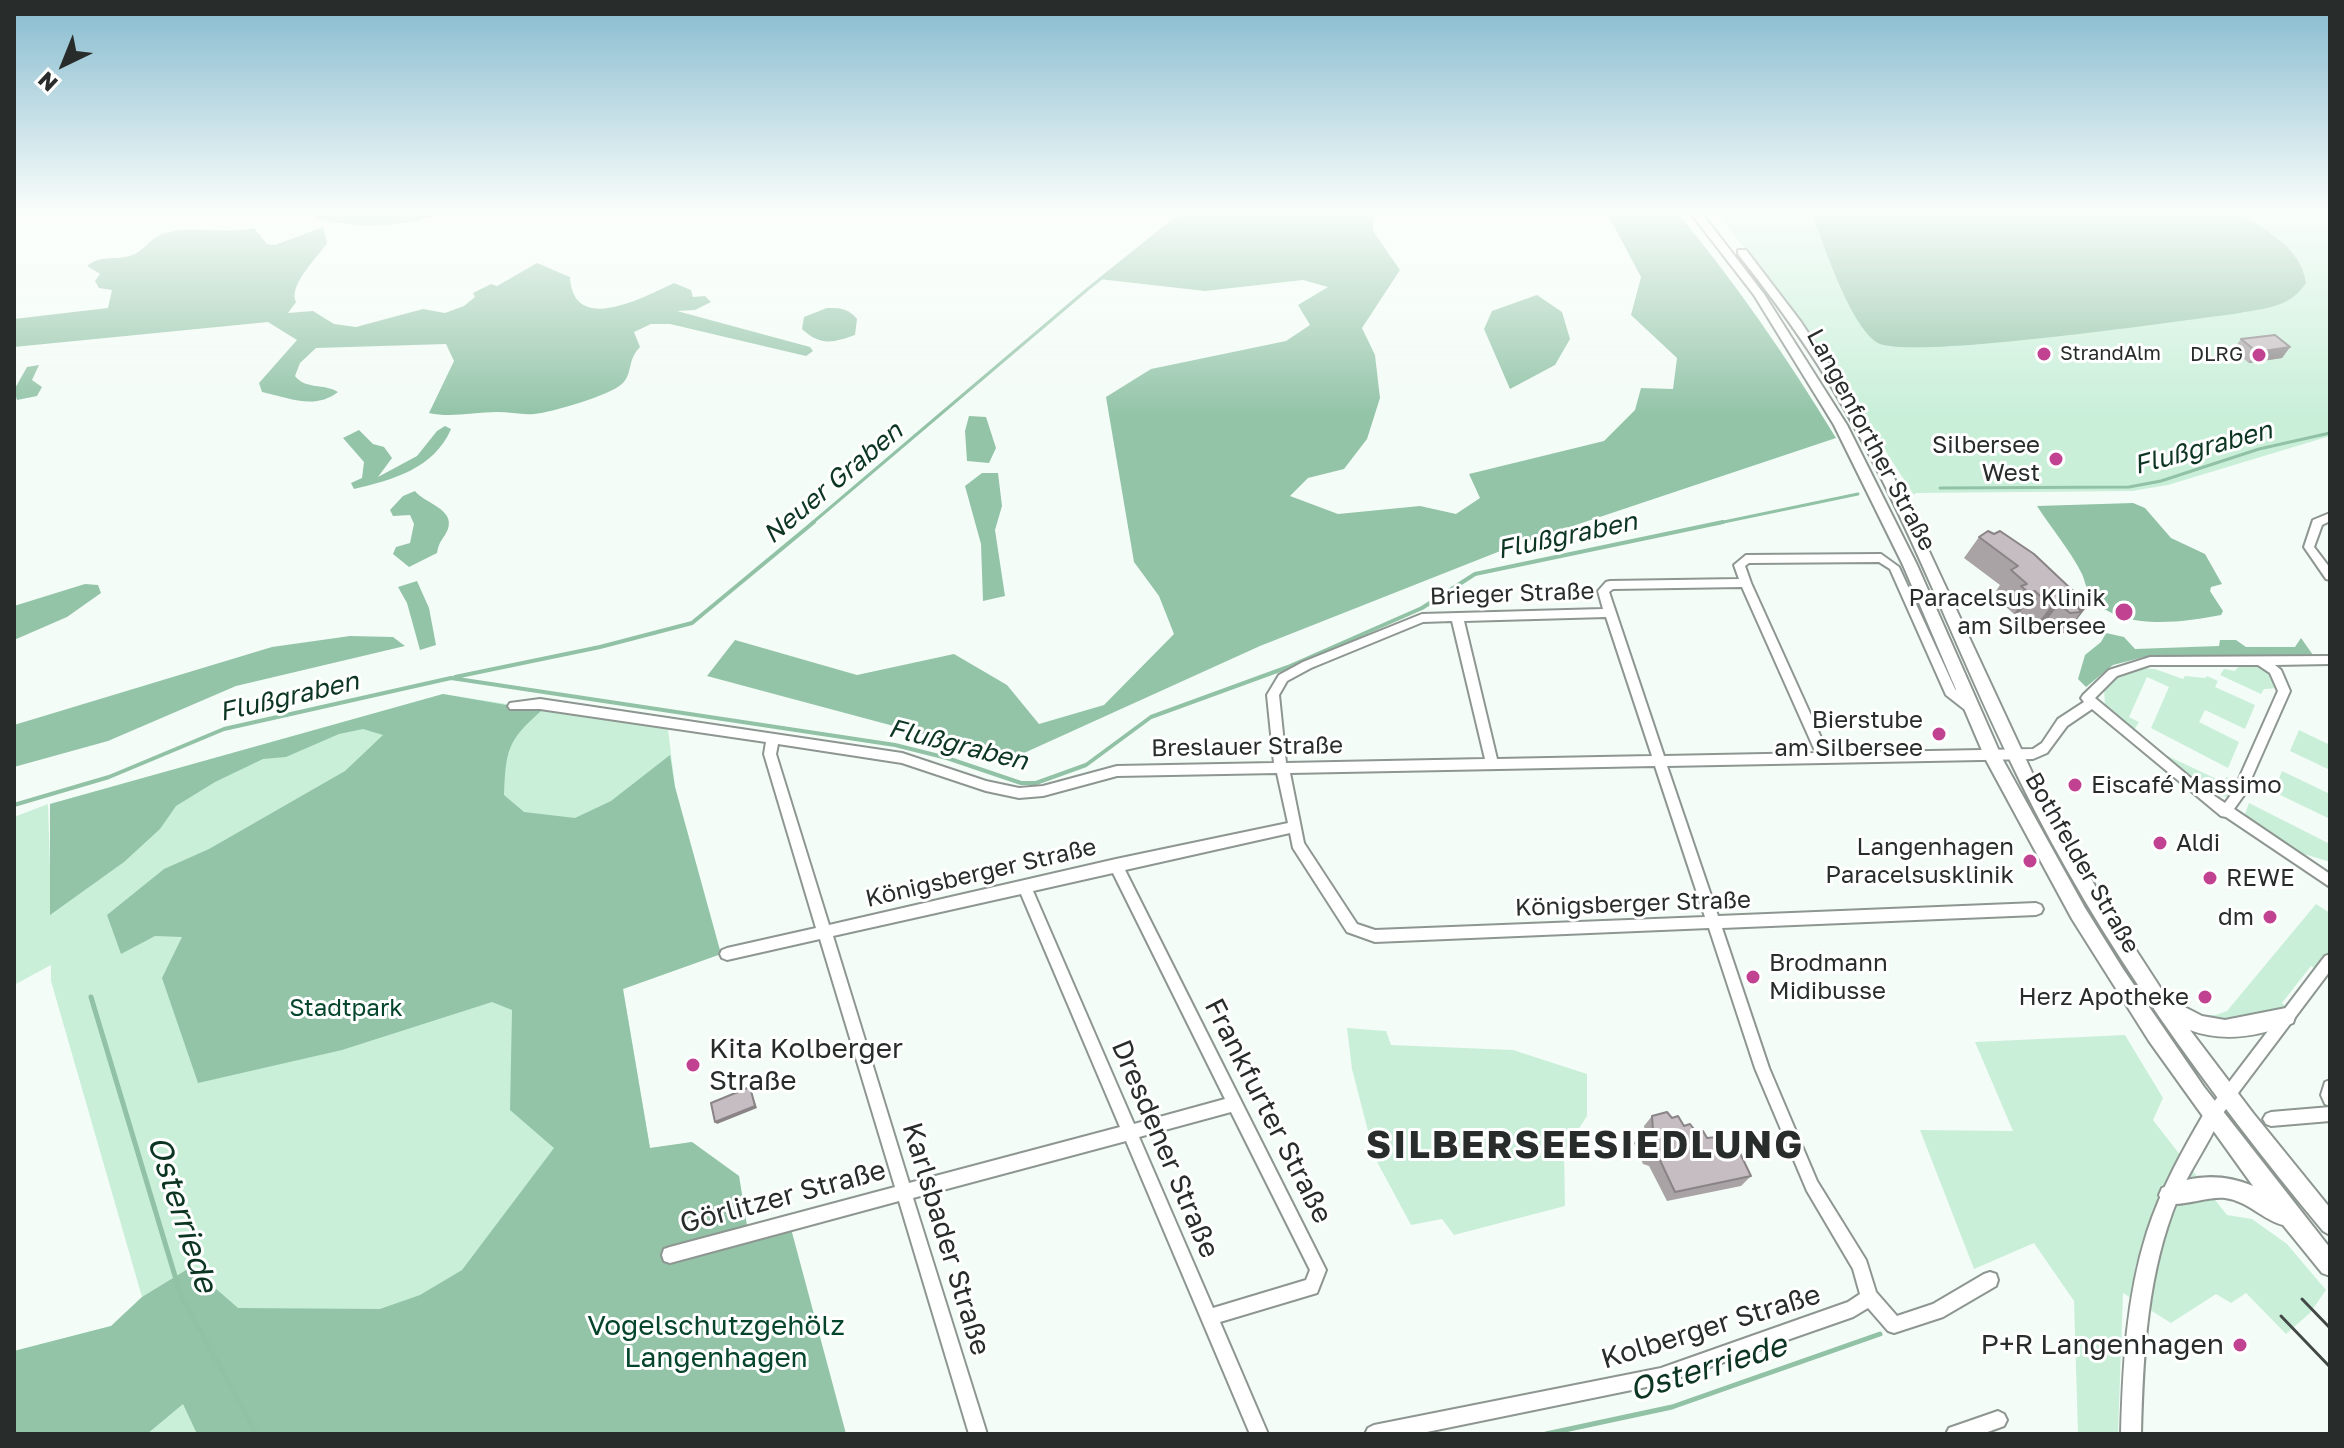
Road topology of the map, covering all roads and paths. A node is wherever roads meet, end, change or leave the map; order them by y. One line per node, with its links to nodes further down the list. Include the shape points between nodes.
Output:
1 (1746, 279): 12 (main road, Langenforther Straße, via 1827,398 1909,563)
2 (1761, 279): 15 (main road, Langenforther Straße, via 1851,409)
3 (2330, 517): 4 (street, via 2317,523 2309,547)
4 (2330, 576)
5 (1746, 583): 6 (street, via 1610,585 1603,591); 12 (street, via 1739,565 1746,559 1876,556 1887,561 1950,692); 16 (street)
6 (1609, 613): 7 (street, Brieger Straße); 17 (street)
7 (1457, 617): 18 (street); 19 (street, Brieger Straße, via 1412,620 1283,678 1273,695)
8 (2256, 658): 9 (street); 10 (street, via 2134,664 2113,673); 20 (street, via 2275,670 2284,691 2238,795)
9 (2325, 660)
10 (2090, 700): 15 (street, via 2060,724 2041,752); 20 (street)
11 (514, 706): 13 (street, Breslauer Straße, via 540,704)
12 (1973, 710): 14 (main road, Langenforther Straße)
13 (773, 738): 19 (street, Breslauer Straße, via 935,766 1016,792 1051,789 1117,771); 27 (street, Karlsbader Straße, via 770,754)
14 (1993, 754): 15 (street, Breslauer Straße); 16 (street, Breslauer Straße); 37 (main road, Bothfelder Straße, via 2068,899)
15 (2016, 755): 30 (main road, Bothfelder Straße)
16 (1824, 757): 17 (street, Breslauer Straße)
17 (1659, 760): 18 (street, Breslauer Straße); 26 (street)
18 (1492, 763): 19 (street, Breslauer Straße)
19 (1281, 768): 21 (street, Königsberger Straße)
20 (2225, 812): 23 (street)
21 (1292, 827): 22 (street, Königsberger Straße); 26 (street, Königsberger Straße, via 1298,844 1359,933)
22 (1116, 865): 24 (street, Königsberger Straße); 35 (street, Frankfurter Straße)
23 (2330, 881)
24 (1024, 886): 27 (street, Königsberger Straße); 39 (street, Dresdener Straße)
25 (2036, 909): 26 (street, Königsberger Straße)
26 (1714, 923): 47 (street, via 1784,1126 1812,1186 1860,1266)
27 (825, 931): 28 (street, Königsberger Straße); 40 (street, Karlsbader Straße)
28 (727, 954)
29 (2330, 960): 31 (street)
30 (2154, 995): 31 (main road, via 2184,1018 2218,1031); 33 (main road, Bothfelder Straße)
31 (2286, 1017): 33 (street)
32 (2330, 1087): 34 (street)
33 (2227, 1097): 37 (street); 42 (main road, Bothfelder Straße)
34 (2330, 1099)
35 (1235, 1104): 39 (street, Görlitzer Straße); 48 (street, Frankfurter Straße, via 1318,1270 1311,1287)
36 (2330, 1114): 38 (street)
37 (2212, 1116): 41 (street); 43 (main road, Bothfelder Straße)
38 (2271, 1119)
39 (1129, 1132): 40 (street, Görlitzer Straße); 48 (street, Dresdener Straße)
40 (903, 1191): 44 (street, Görlitzer Straße); 50 (street, Karlsbader Straße)
41 (2169, 1195): 43 (main road, via 2201,1186 2229,1188 2270,1206); 54 (street, via 2141,1287)
42 (2330, 1224)
43 (2300, 1229): 45 (main road, Bothfelder Straße)
44 (670, 1255)
45 (2330, 1265)
46 (1990, 1280): 47 (street, via 1937,1311 1894,1325)
47 (1869, 1297): 52 (street, Kolberger Straße, via 1853,1309 1661,1376)
48 (1210, 1317): 51 (street, Dresdener Straße)
49 (1998, 1420): 53 (street)
50 (978, 1434)
51 (1259, 1434)
52 (1374, 1434)
53 (1955, 1434)
54 (2131, 1434)

